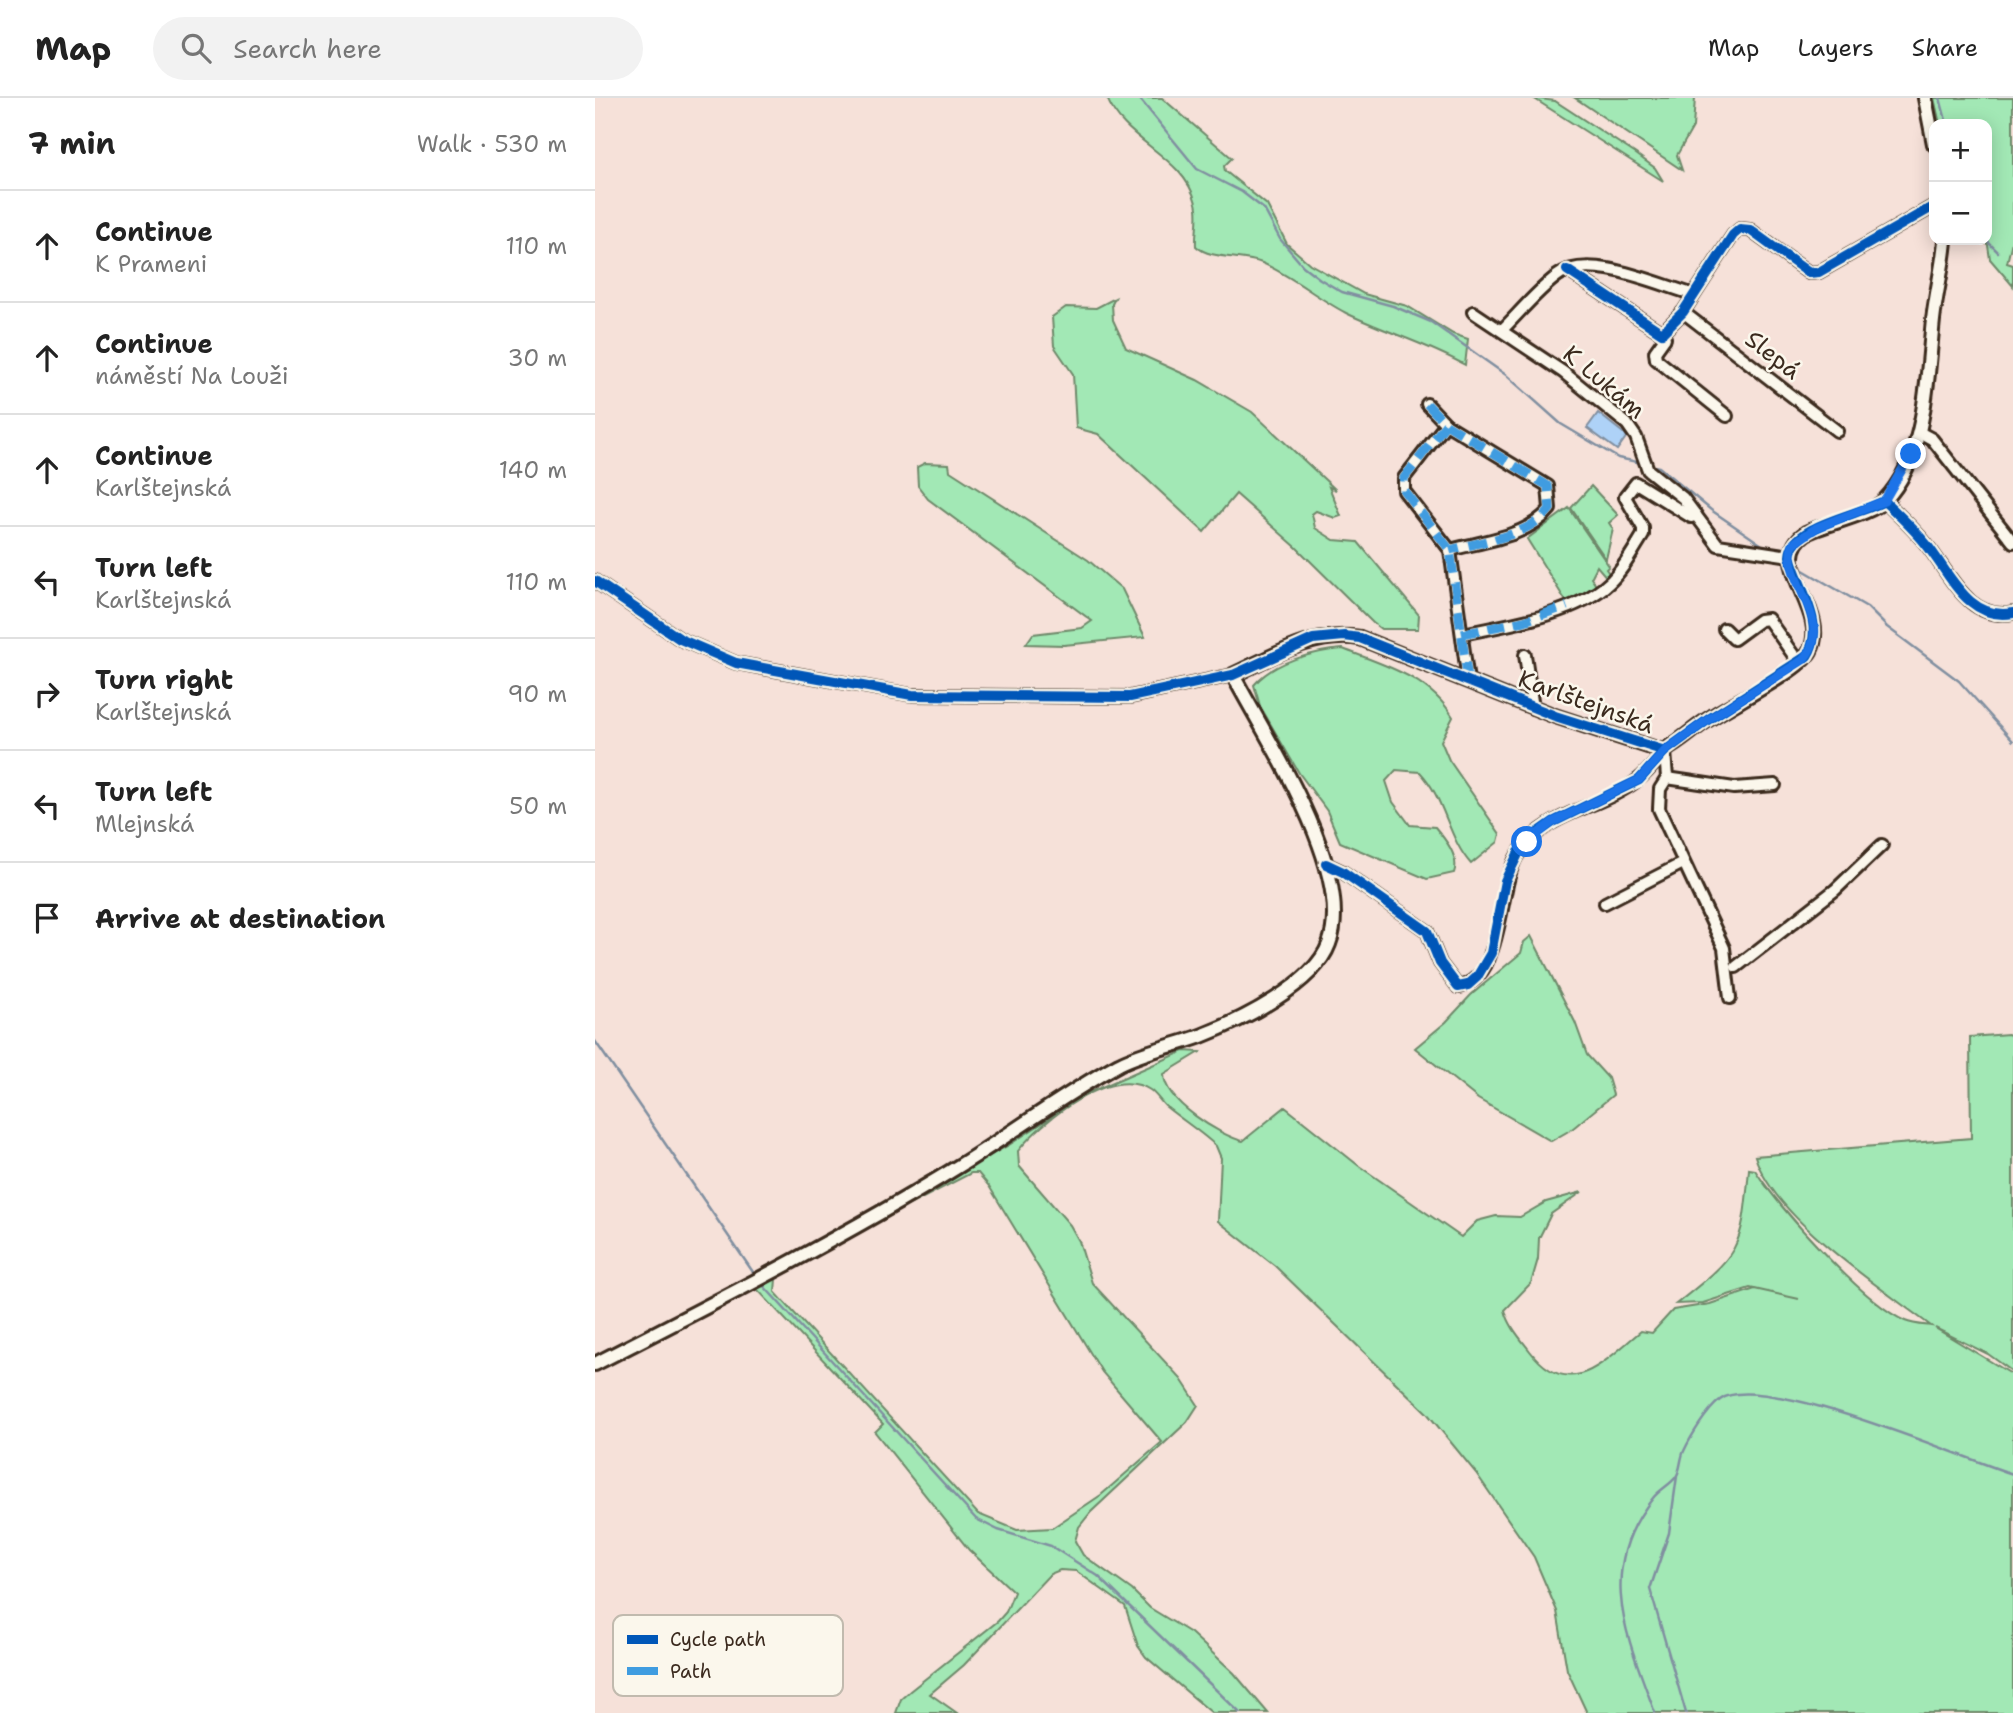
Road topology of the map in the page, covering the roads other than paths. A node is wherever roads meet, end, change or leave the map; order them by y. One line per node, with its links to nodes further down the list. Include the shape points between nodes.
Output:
1 (1925, 98): 2 (main road)
2 (1929, 119)
3 (1929, 209): 6 (street, via 1819,272 1809,273 1750,230 1740,229)
4 (1945, 245): 15 (main road)
5 (1567, 270): 6 (street, via 1582,265 1599,267); 9 (street); 10 (street)
6 (1692, 295): 8 (street)
7 (1473, 312): 9 (street, K Lukám)
8 (1682, 312): 10 (street); 14 (street, Slepá)
9 (1502, 330): 17 (street, K Lukám, via 1627,424 1648,470 1683,498)
10 (1662, 334): 12 (street, via 1665,338 1655,352 1656,359)
11 (1427, 404): 13 (street)
12 (1727, 416)
13 (1446, 424): 19 (street, via 1404,478 1404,491); 19 (street, via 1548,486 1550,509 1521,531)
14 (1837, 431)
15 (1919, 432): 16 (main road); 18 (street, via 1932,439)
16 (1884, 501): 20 (main road, via 1806,533 1793,544); 22 (street, via 1926,544 1968,600 1987,612)
17 (1696, 515): 20 (street, K Lukám, via 1721,547); 24 (street, via 1692,517 1636,483 1625,497 1643,535 1606,586 1524,621)
18 (2013, 542)
19 (1450, 550): 24 (street)
20 (1790, 556): 26 (main road, via 1814,632 1812,648)
21 (595, 581): 27 (street, via 680,639 736,663 912,695 1130,697)
22 (2013, 613)
23 (1724, 629): 26 (street, via 1734,639 1768,619)
24 (1462, 634): 28 (street)
25 (1525, 655): 29 (street)
26 (1799, 663): 30 (main road, Karlštejnská)
27 (1233, 675): 28 (main road, Karlštejnská, via 1304,642 1353,637); 37 (main road, via 1304,810)
28 (1468, 681): 29 (main road, Karlštejnská)
29 (1533, 708): 30 (main road, Karlštejnská)
30 (1665, 751): 31 (street); 32 (street)
31 (1667, 778): 33 (street, via 1734,788); 34 (street)
32 (1639, 780): 34 (street); 37 (street, via 1553,822 1527,842 1505,881 1492,953 1468,985 1458,987 1451,981 1427,931)
33 (1775, 786)
34 (1660, 789): 36 (street, via 1659,809)
35 (1882, 845): 39 (street, via 1835,890)
36 (1683, 863): 38 (street); 40 (street, via 1724,948)
37 (1326, 864): 41 (main road, via 1336,906 1329,947 1312,970 1290,988 1234,1022 1121,1063 933,1181)
38 (1605, 903)
39 (1737, 967)
40 (1730, 998)
41 (595, 1364)

